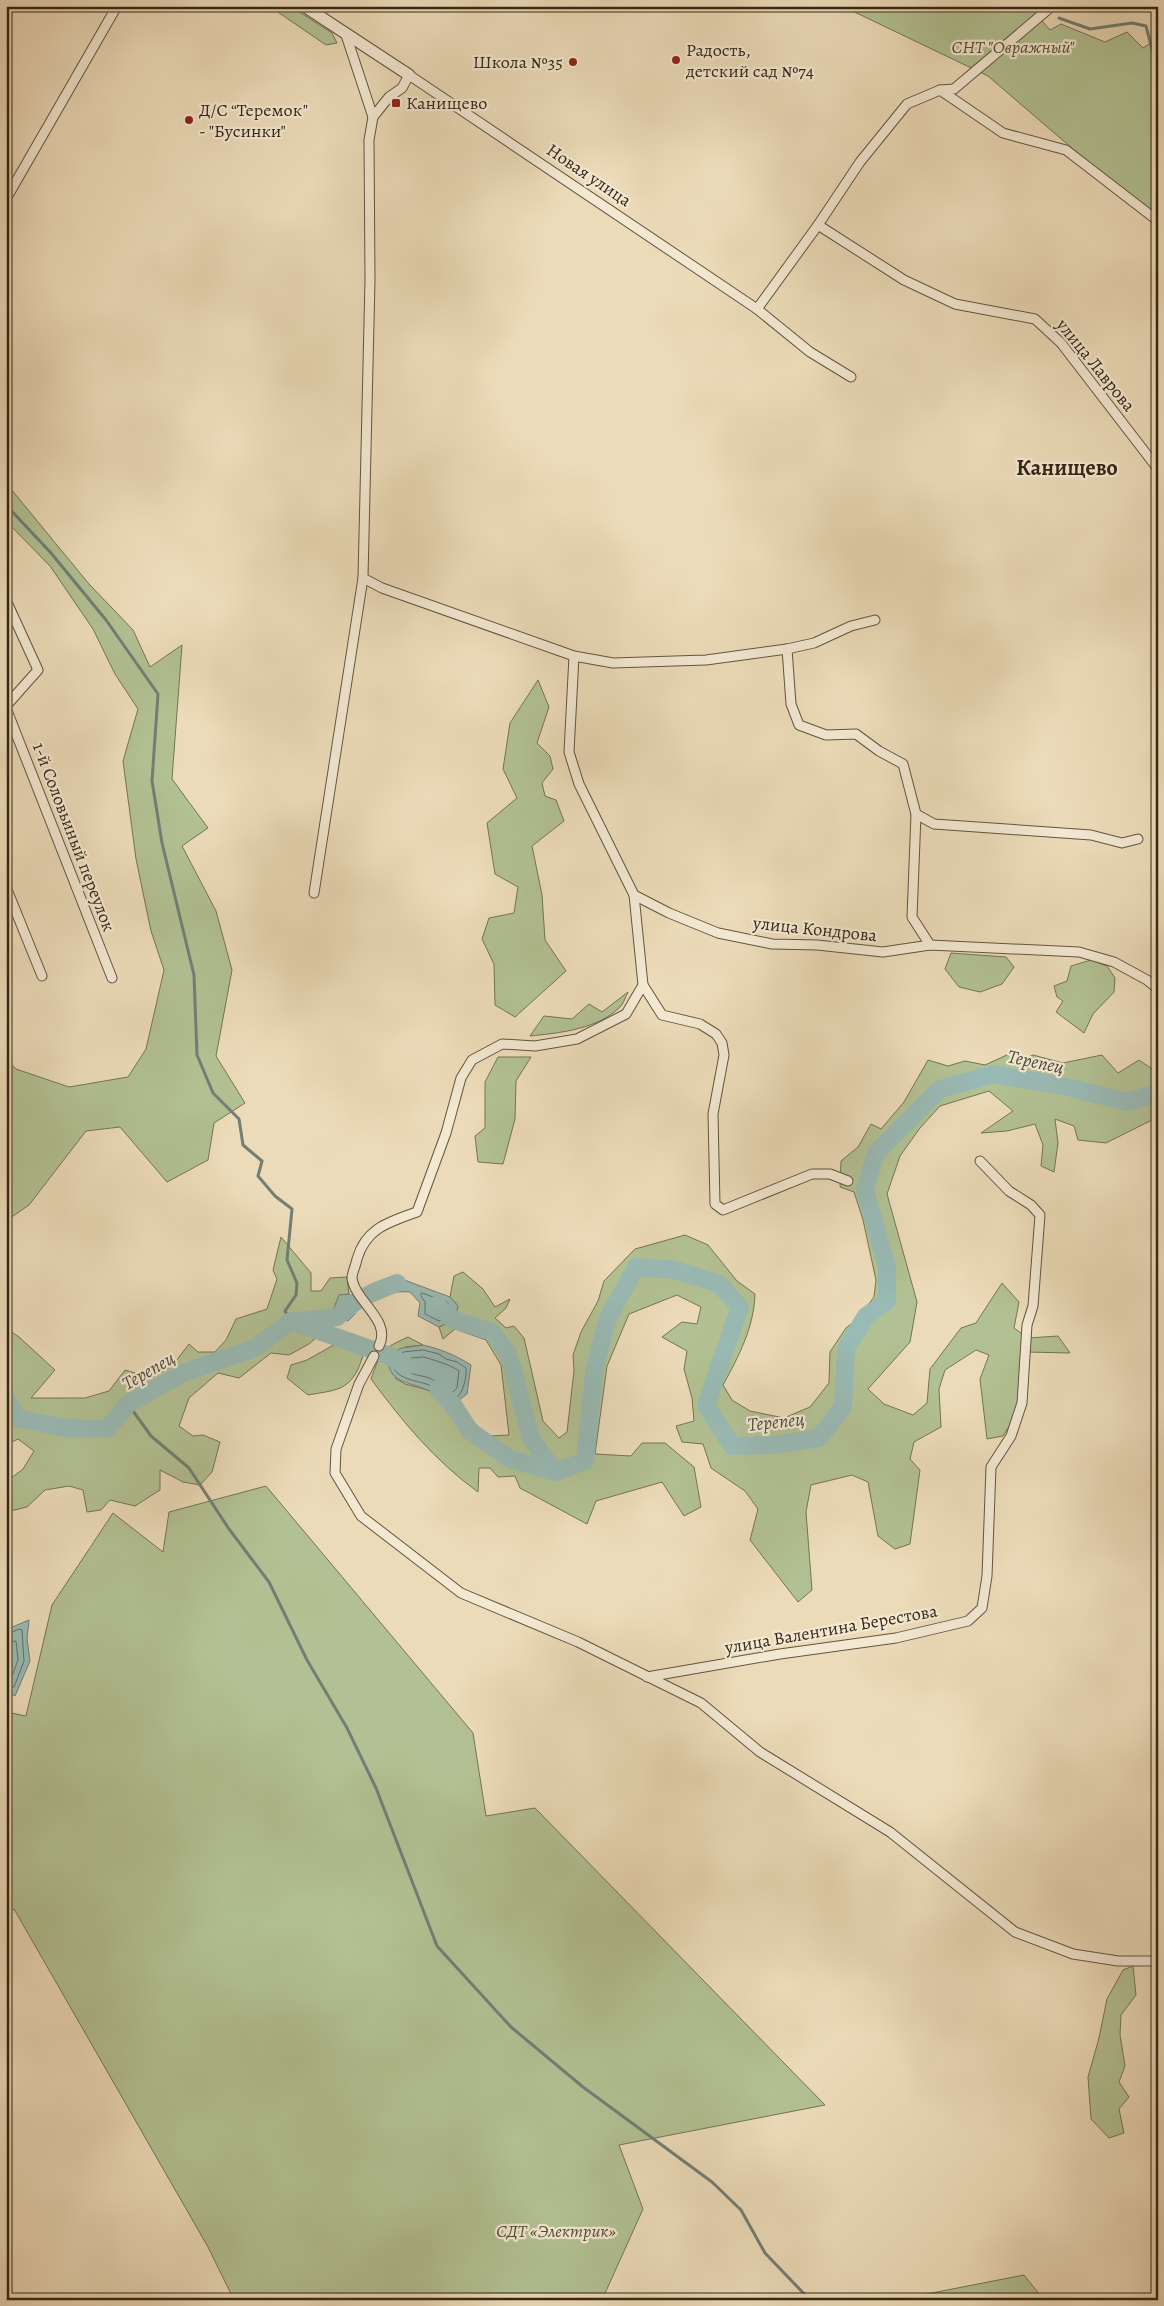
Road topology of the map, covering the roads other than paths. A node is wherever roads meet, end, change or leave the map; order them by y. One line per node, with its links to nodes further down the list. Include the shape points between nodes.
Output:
1 (117, 6): 8 (street)
2 (304, 6): 4 (street, Новая улица)
3 (1052, 6): 6 (street, via 954,89)
4 (346, 34): 5 (street, Новая улица); 7 (street)
5 (409, 75): 7 (street, via 402,88 389,97); 11 (street, Новая улица)
6 (940, 90): 9 (street, via 1003,133 1066,150); 10 (street, via 907,104 860,162)
7 (373, 117): 14 (street, via 369,140 370,280)
8 (6, 199)
9 (1158, 221)
10 (818, 225): 11 (street); 13 (street, улица Лаврова, via 904,280 955,304 1035,319 1054,337)
11 (757, 308): 12 (street, Новая улица, via 810,352)
12 (851, 377)
13 (1158, 469)
14 (363, 578): 18 (street, via 382,588); 23 (street)
15 (6, 600): 19 (street, via 38,670)
16 (875, 620): 17 (street, via 851,626 814,643)
17 (787, 649): 18 (street, via 706,660 622,663); 20 (street, via 791,704 799,725 826,735 856,734 903,764)
18 (574, 656): 24 (street, via 570,752 578,784)
19 (6, 707): 27 (street, 1-й Соловьиный переулок)
20 (916, 814): 21 (street, via 934,824 1091,834 1122,843); 25 (street, via 912,917)
21 (1138, 839)
22 (6, 887): 26 (street)
23 (314, 893)
24 (634, 894): 25 (street, улица Кондрова, via 669,913 718,932 772,944 817,944 883,952); 28 (street)
25 (930, 945): 29 (street, улица Кондрова, via 1079,952 1114,962)
26 (42, 976)
27 (112, 978)
28 (643, 985): 31 (street, via 662,1015 700,1024 716,1034 722,1043 724,1055 713,1114 715,1204 718,1207 724,1210 812,1174 830,1174); 32 (street, via 626,1014 577,1039 535,1046 502,1044 472,1060 461,1078 446,1133 417,1212 381,1225 360,1249 352,1277 358,1293 380,1326)
29 (1158, 989)
30 (980, 1161): 34 (street, улица Валентина Берестова, via 1009,1191 1040,1215 1033,1306 1026,1325 1022,1403 1011,1436 991,1467 987,1576 982,1608 968,1621 896,1638)
31 (848, 1180)
32 (378, 1346)
33 (374, 1356): 34 (street, via 359,1384 336,1448 335,1473 361,1516 461,1593 578,1642)
34 (647, 1677): 35 (street, via 701,1703 760,1752 890,1832 1015,1932 1073,1954 1118,1961)
35 (1158, 1962)

